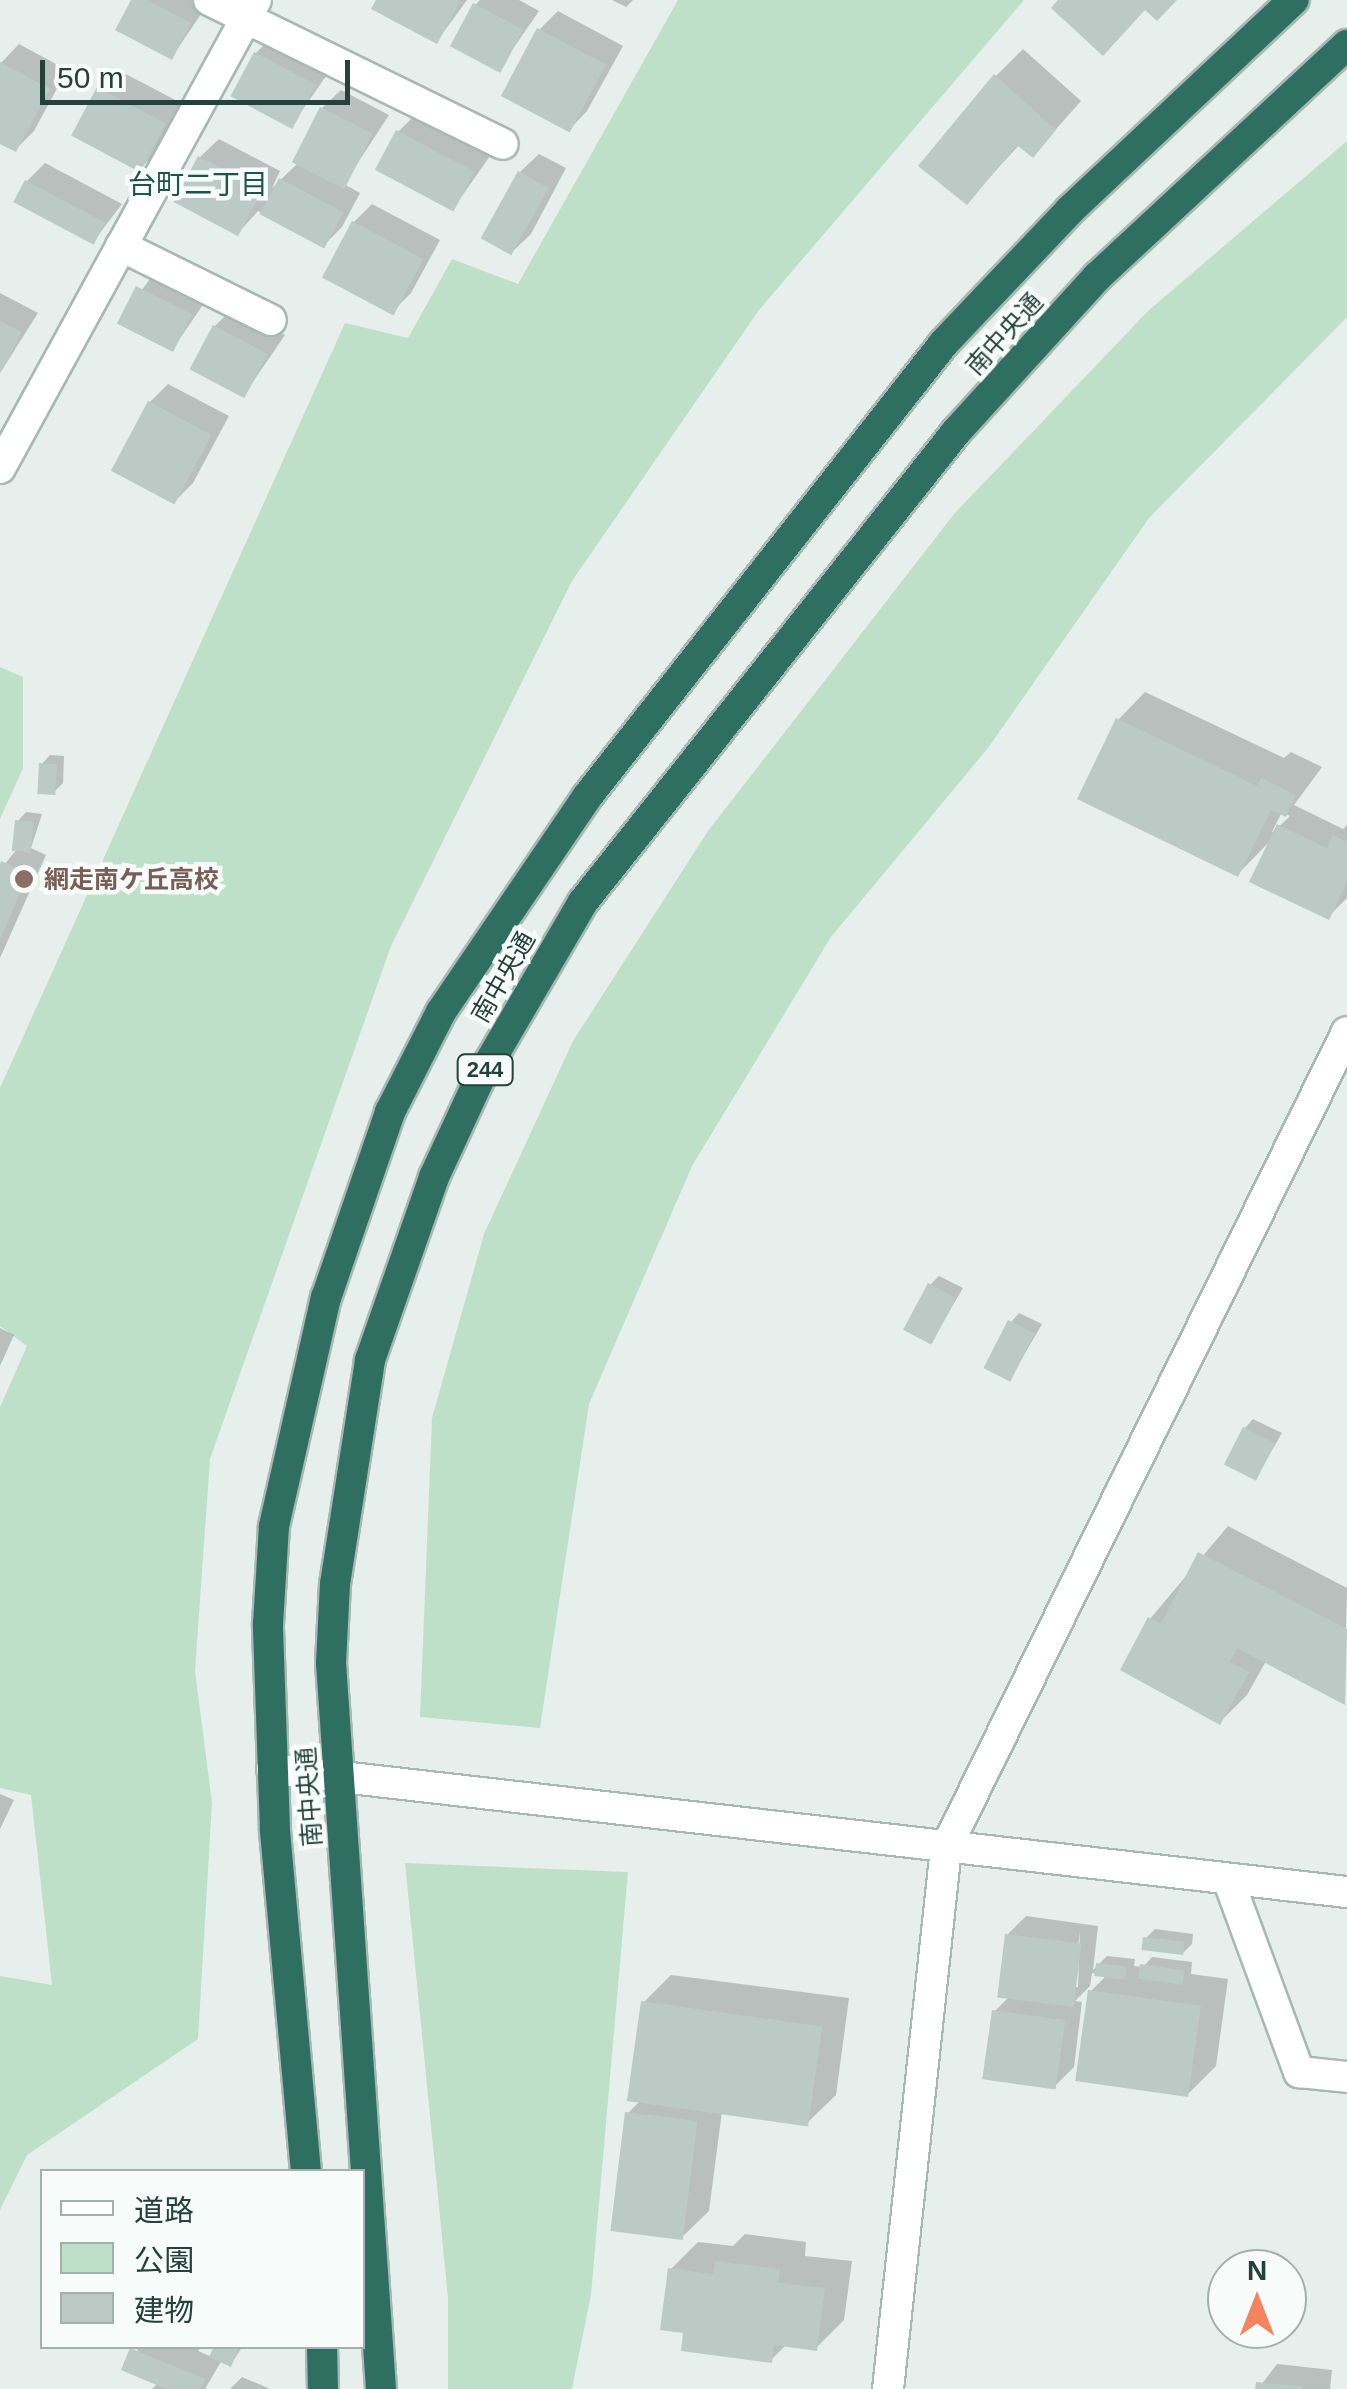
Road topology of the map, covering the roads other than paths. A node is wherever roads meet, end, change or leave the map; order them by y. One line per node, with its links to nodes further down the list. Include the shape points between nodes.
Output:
1 (209, 0): 3 (street)
2 (1294, 0): 10 (highway, 南中央通 / 244, via 1070,210 944,343 587,797 441,1012 358,1194 295,1414 274,1526 268,1624)
3 (250, 10): 5 (street); 6 (street)
4 (1347, 44): 11 (highway, 南中央通 / 244, via 1097,276 956,432 583,902 524,997 434,1177 370,1360 335,1584)
5 (503, 144)
6 (121, 246): 7 (street); 8 (street)
7 (271, 320)
8 (0, 468)
9 (1347, 1032): 12 (street)
10 (272, 1769): 11 (street); 16 (highway, 南中央通 / 244)
11 (337, 1776): 12 (street); 19 (highway, 南中央通 / 244, via 382,2326)
12 (946, 1848): 13 (street); 20 (street)
13 (1228, 1878): 14 (street); 15 (street, via 1299,2072)
14 (1347, 1892)
15 (1347, 2076)
16 (306, 2169)
17 (322, 2349): 18 (highway)
18 (323, 2389)
19 (381, 2389)
20 (888, 2389)

